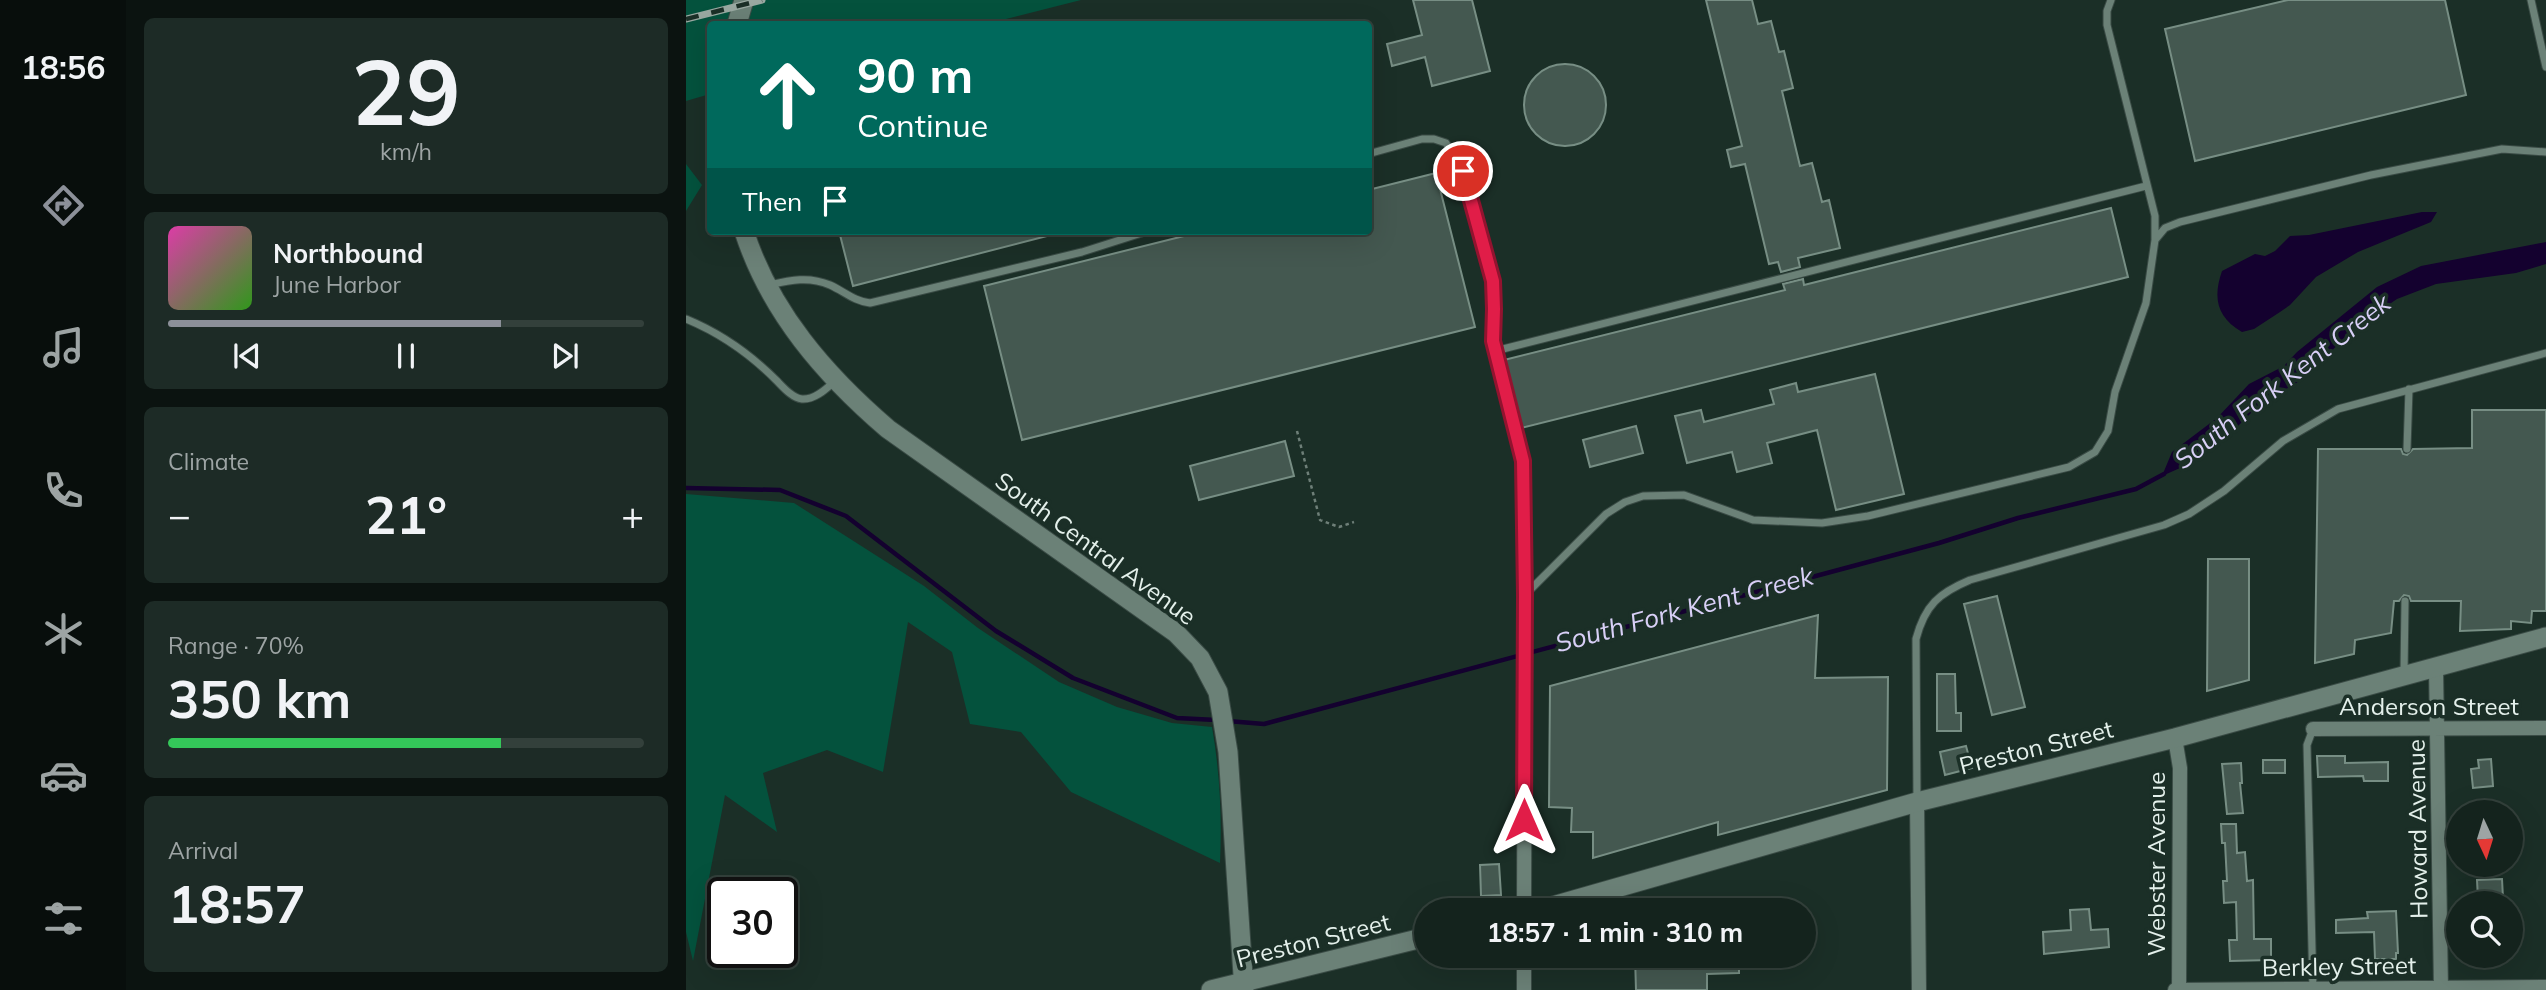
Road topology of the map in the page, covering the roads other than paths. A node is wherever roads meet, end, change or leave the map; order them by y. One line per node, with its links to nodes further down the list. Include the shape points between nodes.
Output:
1 (744, 0): 4 (street)
2 (2111, 0): 8 (lane, via 2107,25)
3 (2531, 0): 5 (lane)
4 (738, 21)
5 (2546, 67)
6 (2546, 152): 11 (lane, via 2502,149 2371,175 2180,222 2165,228)
7 (1372, 153): 14 (lane, via 1434,138 1446,143 1455,155 1493,281)
8 (2146, 186): 11 (lane, via 2155,216); 14 (lane)
9 (746, 235): 12 (street, South Central Avenue)
10 (1135, 235): 12 (lane, via 870,303 856,301 815,280)
11 (2155, 240): 19 (lane, via 2146,303 2115,392 2108,431 2095,452 2083,460 2054,472 1822,523 1753,520 1684,495 1643,496 1606,514)
12 (767, 285): 16 (street, South Central Avenue, via 786,320)
13 (686, 318): 16 (lane, via 729,340 790,394 803,399)
14 (1495, 351): 19 (lane, via 1523,461)
15 (2546, 353): 17 (lane)
16 (835, 381): 34 (street, South Central Avenue, via 888,429 1176,633 1200,658 1218,692 1228,752)
17 (2409, 389): 18 (lane); 29 (lane, via 2338,409 2283,441 2224,491 2164,525 1970,580 1934,601 1922,618 1916,639)
18 (2407, 449)
19 (1525, 595): 21 (lane)
20 (2405, 601): 24 (lane)
21 (1525, 631): 30 (street)
22 (2546, 637): 23 (street, Preston Street)
23 (2436, 668): 24 (street, Preston Street); 27 (street, Howard Avenue)
24 (2404, 676): 28 (street, Preston Street)
25 (2546, 728): 27 (street, Anderson Street)
26 (2313, 729): 27 (street, Anderson Street); 41 (lane, via 2307,745)
27 (2438, 730): 36 (street, Howard Avenue)
28 (2175, 738): 29 (street, Preston Street); 40 (street, Webster Avenue, via 2180,768)
29 (1917, 802): 31 (street, Preston Street); 39 (street)
30 (1524, 898)
31 (1581, 898)
32 (1414, 940): 34 (street, Preston Street)
33 (1524, 968): 38 (street)
34 (1244, 985): 37 (street, Preston Street)
35 (2546, 987): 36 (street, Berkley Street)
36 (2441, 989): 41 (street, Berkley Street)
37 (1211, 990)
38 (1524, 990)
39 (1919, 990)
40 (2177, 990): 41 (street, Berkley Street)
41 (2313, 990)

